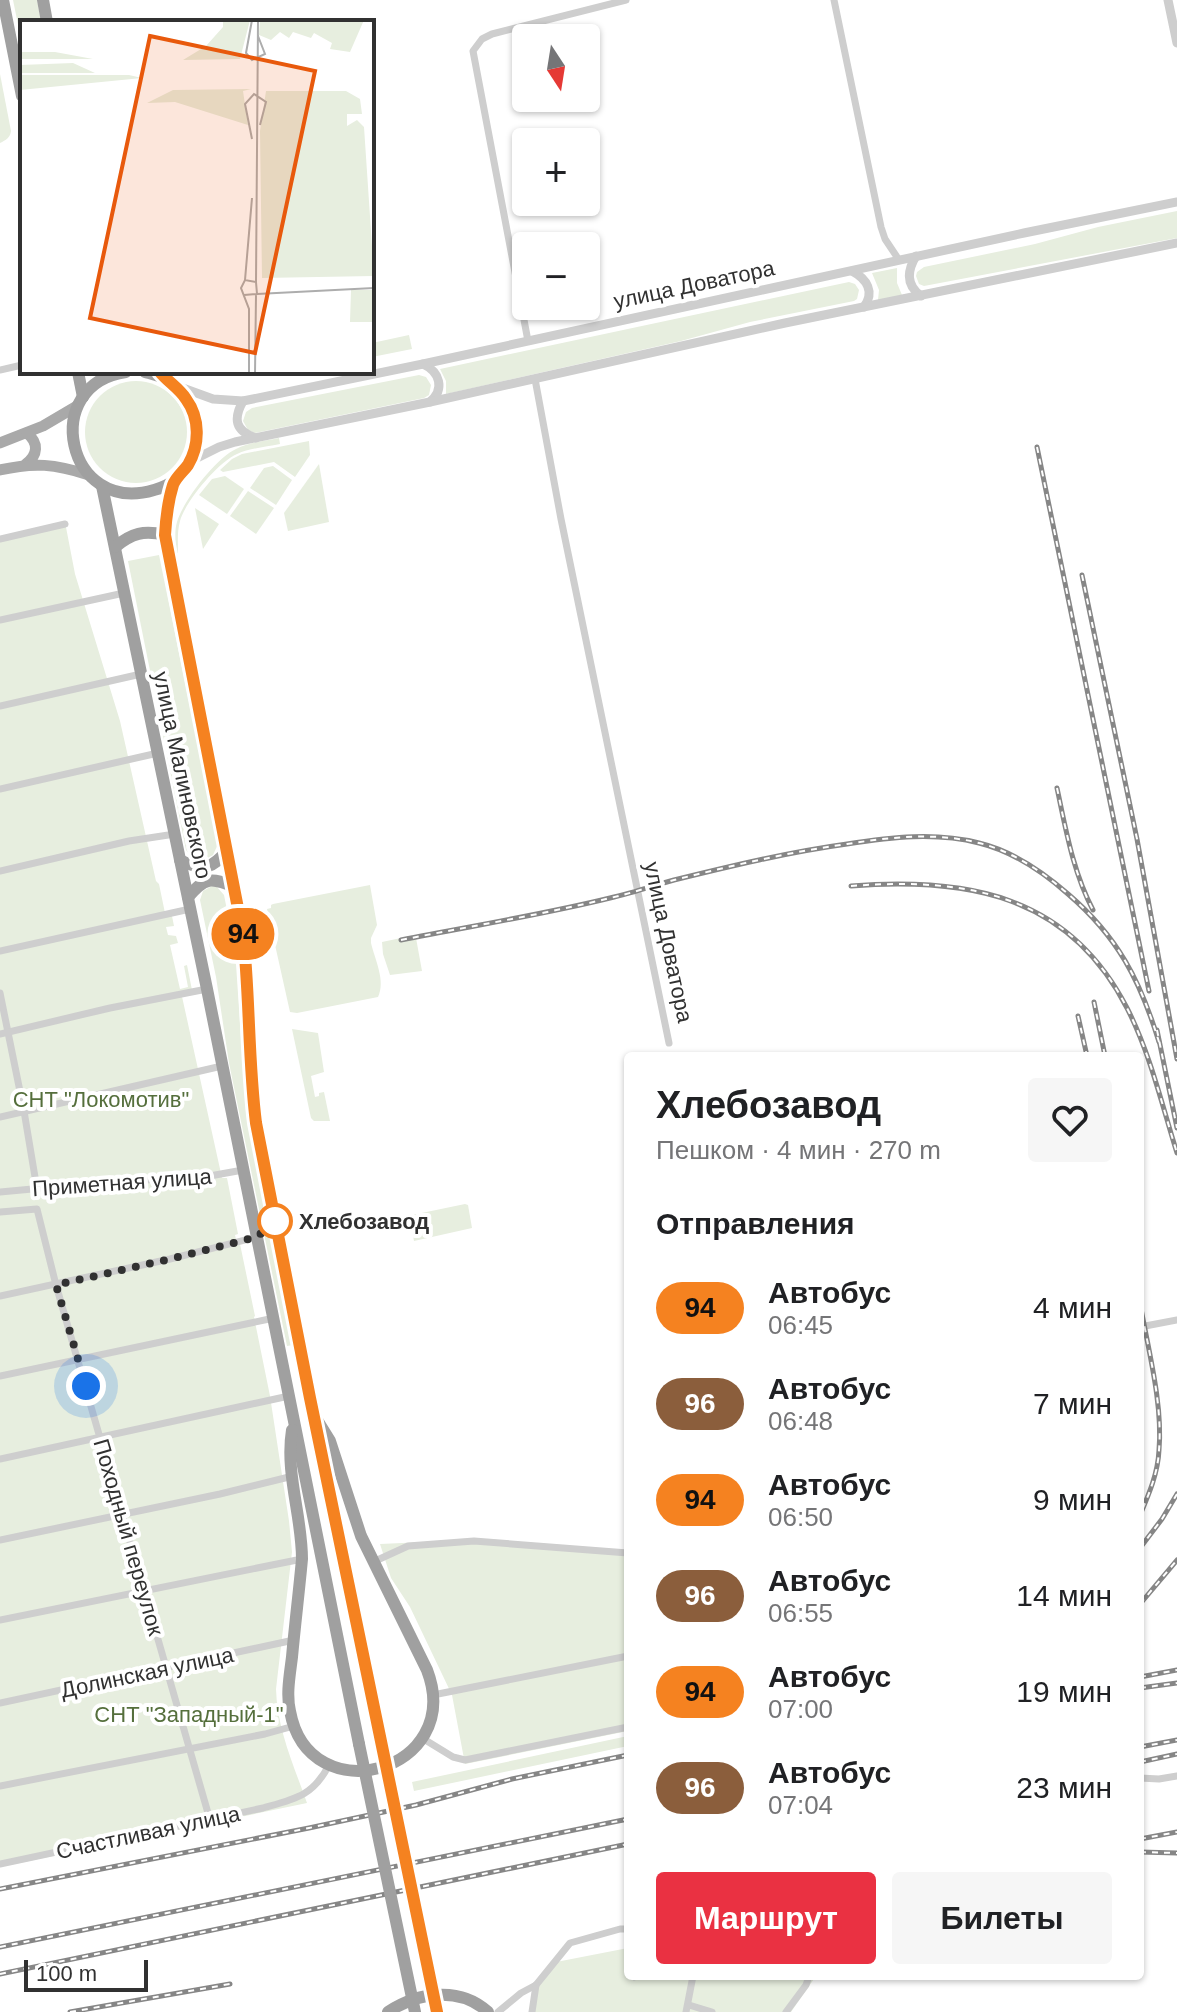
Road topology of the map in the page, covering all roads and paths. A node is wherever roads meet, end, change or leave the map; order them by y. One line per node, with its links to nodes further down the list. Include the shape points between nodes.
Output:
1 (3, 0): 8 (highway)
2 (43, 0): 6 (highway)
3 (626, 0): 16 (street, via 492,34 473,51)
4 (834, 0): 12 (street, via 881,227)
5 (1168, 0): 7 (street)
6 (47, 20)
7 (1177, 43)
8 (20, 86)
9 (1177, 202): 11 (street, улица Доватора)
10 (1177, 243): 14 (street)
11 (916, 256): 12 (street, улица Доватора); 14 (street, via 909,282)
12 (899, 260): 13 (street, улица Доватора)
13 (852, 271): 15 (street, via 869,289); 16 (street, улица Доватора)
14 (921, 296): 15 (street)
15 (864, 307): 23 (street)
16 (528, 341): 17 (street, улица Доватора)
17 (423, 364): 24 (street, улица Доватора); 26 (street, via 439,383)
18 (20, 365): 19 (street)
19 (0, 370)
20 (78, 374): 25 (highway)
21 (113, 374): 25 (highway, via 93,385)
22 (166, 378): 24 (street, улица Доватора, via 213,399); 30 (highway, via 189,401 196,421)
23 (535, 379): 26 (street); 56 (street, улица Доватора)
24 (243, 401): 28 (street, via 238,424)
25 (80, 402): 27 (main road); 33 (highway, via 73,419 73,444)
26 (430, 402): 28 (street)
27 (27, 433): 29 (main road); 31 (main road, via 36,449)
28 (256, 438): 30 (street, via 219,447)
29 (0, 443)
30 (189, 462): 34 (highway)
31 (26, 464): 32 (main road); 33 (main road, via 57,465)
32 (0, 470)
33 (89, 475): 35 (highway)
34 (174, 481): 35 (highway, via 139,495); 37 (highway, улица Малиновского)
35 (102, 486): 39 (highway, улица Малиновского)
36 (65, 524): 38 (street)
37 (165, 535): 39 (highway, via 140,532); 47 (highway, улица Малиновского)
38 (0, 539)
39 (115, 547): 40 (highway, улица Малиновского)
40 (124, 593): 41 (street); 42 (highway, улица Малиновского)
41 (0, 620)
42 (141, 674): 43 (street); 44 (highway, улица Малиновского)
43 (0, 706)
44 (158, 753): 45 (street); 46 (highway, улица Малиновского)
45 (0, 789)
46 (175, 834): 48 (highway, улица Малиновского); 49 (street)
47 (228, 850): 48 (highway, via 205,867); 50 (highway, улица Малиновского)
48 (180, 860): 51 (highway, улица Малиновского)
49 (0, 871)
50 (235, 887): 51 (highway, via 210,880 199,884); 73 (highway, улица Малиновского, via 246,955 256,1123)
51 (189, 903): 52 (street); 53 (highway, улица Малиновского)
52 (0, 951)
53 (207, 989): 55 (street); 57 (highway, улица Малиновского)
54 (0, 993): 55 (street)
55 (4, 1033): 58 (street)
56 (669, 1043)
57 (222, 1066): 58 (street); 60 (highway, улица Малиновского)
58 (24, 1111): 59 (street); 61 (street)
59 (0, 1117)
60 (243, 1170): 61 (street, Приметная улица, via 193,1179); 64 (highway, улица Малиновского)
61 (37, 1189): 62 (street, Приметная улица)
62 (0, 1192)
63 (0, 1212): 65 (street, Походный переулок, via 37,1209)
64 (257, 1237): 65 (street); 67 (highway, улица Малиновского)
65 (56, 1285): 66 (street); 70 (street, Походный переулок)
66 (0, 1296)
67 (274, 1318): 70 (street); 72 (highway, улица Малиновского)
68 (1177, 1320): 69 (street)
69 (1144, 1326)
70 (78, 1360): 71 (street); 75 (street, Походный переулок)
71 (0, 1376)
72 (289, 1396): 74 (highway, улица Малиновского); 75 (street)
73 (313, 1414): 82 (highway, via 330,1441); 107 (highway, улица Малиновского, bridge)
74 (294, 1419): 77 (highway); 106 (highway, улица Малиновского, bridge)
75 (101, 1438): 76 (street); 78 (street, Походный переулок)
76 (0, 1459)
77 (293, 1476): 78 (street); 81 (highway)
78 (123, 1515): 79 (street); 83 (street, Походный переулок)
79 (0, 1540)
80 (624, 1553): 82 (street, via 474,1541 413,1545)
81 (302, 1559): 83 (street); 85 (highway)
82 (373, 1562): 88 (highway, via 427,1670)
83 (144, 1591): 84 (street); 87 (street, Походный переулок)
84 (0, 1620)
85 (294, 1640): 87 (street, Долинская улица); 90 (highway, via 288,1701)
86 (624, 1657): 88 (street)
87 (167, 1668): 89 (street, Долинская улица); 93 (street, Походный переулок)
88 (433, 1695): 92 (highway)
89 (0, 1703)
90 (294, 1726): 93 (street); 94 (highway, via 310,1751)
91 (624, 1728): 92 (street, via 470,1759 453,1757)
92 (422, 1738): 94 (highway, via 384,1768 362,1771)
93 (189, 1749): 97 (street); 98 (street, Походный переулок)
94 (329, 1765): 98 (street, Счастливая улица, via 314,1787 296,1799)
95 (1177, 1776): 96 (street)
96 (1144, 1778)
97 (0, 1786)
98 (210, 1820): 99 (street, Счастливая улица)
99 (0, 1864)
100 (624, 1930): 103 (street, via 570,1943)
101 (692, 1980): 104 (street)
102 (808, 1980): 112 (street)
103 (536, 1985): 109 (street); 110 (street)
104 (688, 2009): 111 (street)
105 (388, 2012): 108 (highway, via 408,2001 448,1995 468,1998)
106 (415, 2012)
107 (437, 2012)
108 (488, 2012)
109 (498, 2012)
110 (532, 2012)
111 (712, 2012)
112 (786, 2012)

